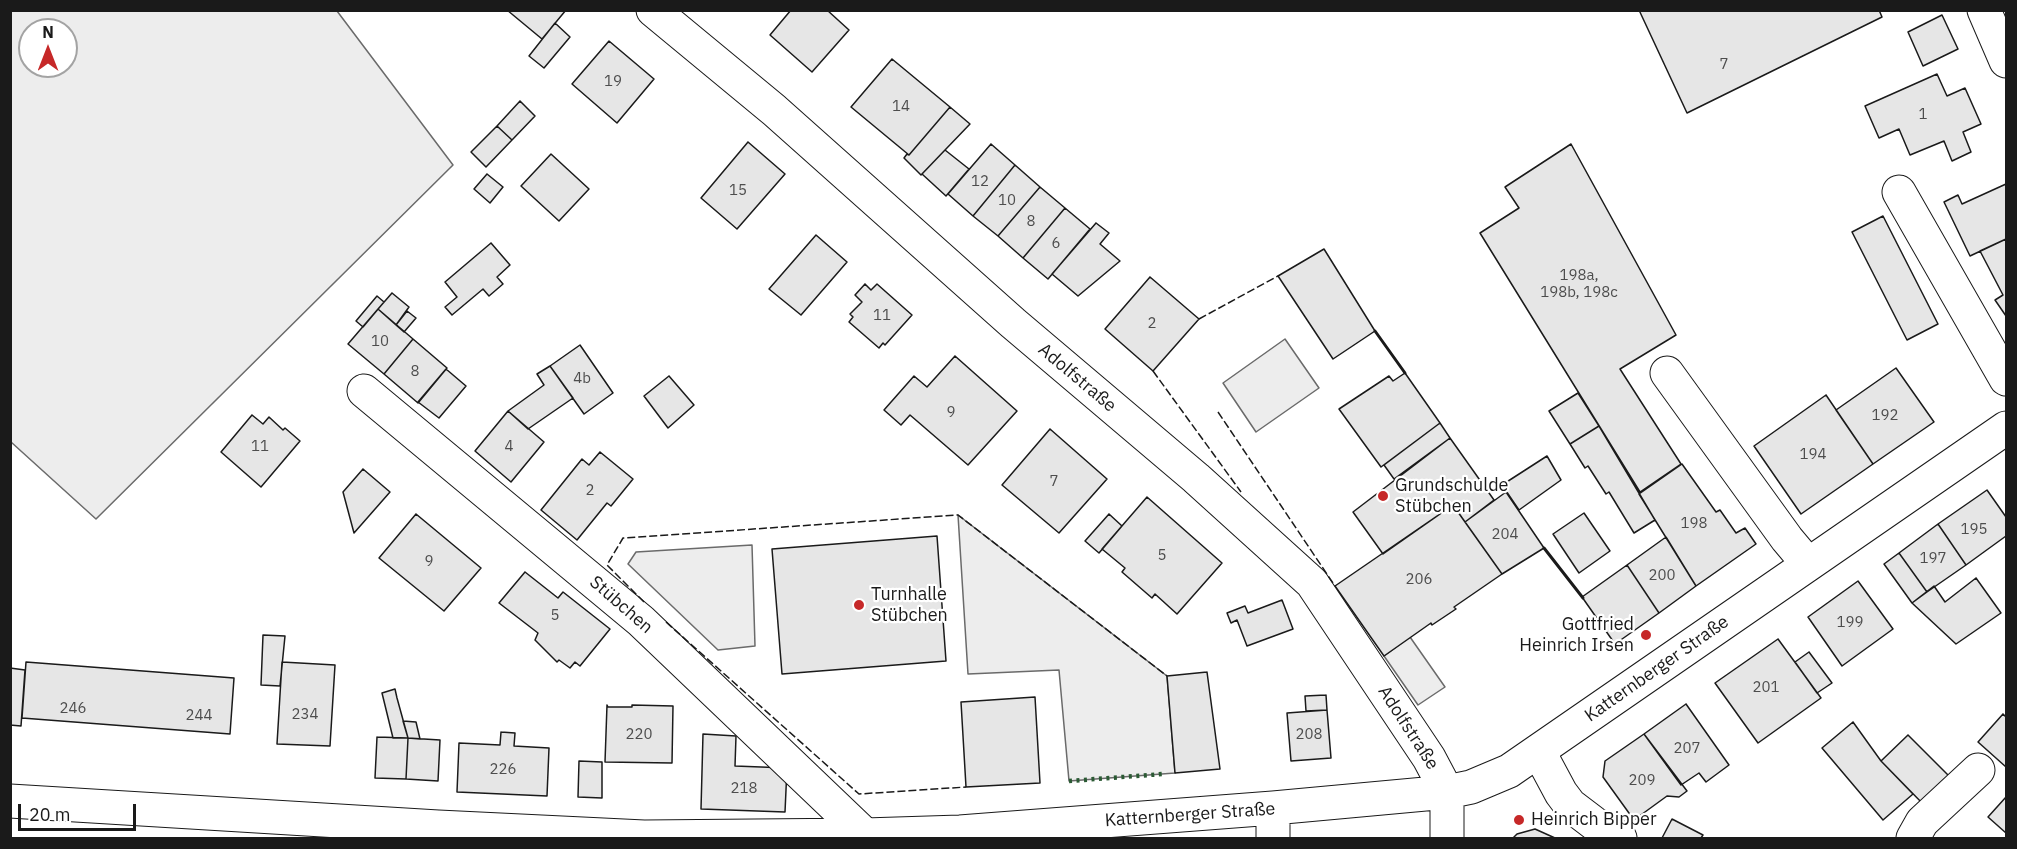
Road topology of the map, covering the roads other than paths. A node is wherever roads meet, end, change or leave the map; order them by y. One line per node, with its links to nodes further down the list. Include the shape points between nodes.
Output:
1 (653, 10): 12 (street, Adolfstraße, via 774,110 1312,583 1429,758)
2 (1984, 10): 3 (street)
3 (2007, 61)
4 (1899, 192): 6 (street)
5 (1667, 373): 9 (street)
6 (2007, 379)
7 (364, 391): 15 (street, Stübchen, via 641,621)
8 (2007, 428): 9 (street, Katternberger Straße)
9 (1808, 564): 10 (street, Katternberger Straße)
10 (1539, 752): 12 (street, Katternberger Straße, via 1509,771); 17 (street, via 1570,805)
11 (1978, 770): 18 (street, via 1922,822)
12 (1447, 792): 14 (street, Katternberger Straße); 16 (street)
13 (10, 801): 15 (street, Katternberger Straße, via 632,836)
14 (1273, 823): 15 (street, Katternberger Straße)
15 (865, 835)
16 (1447, 838)
17 (1620, 838)
18 (1913, 838)

